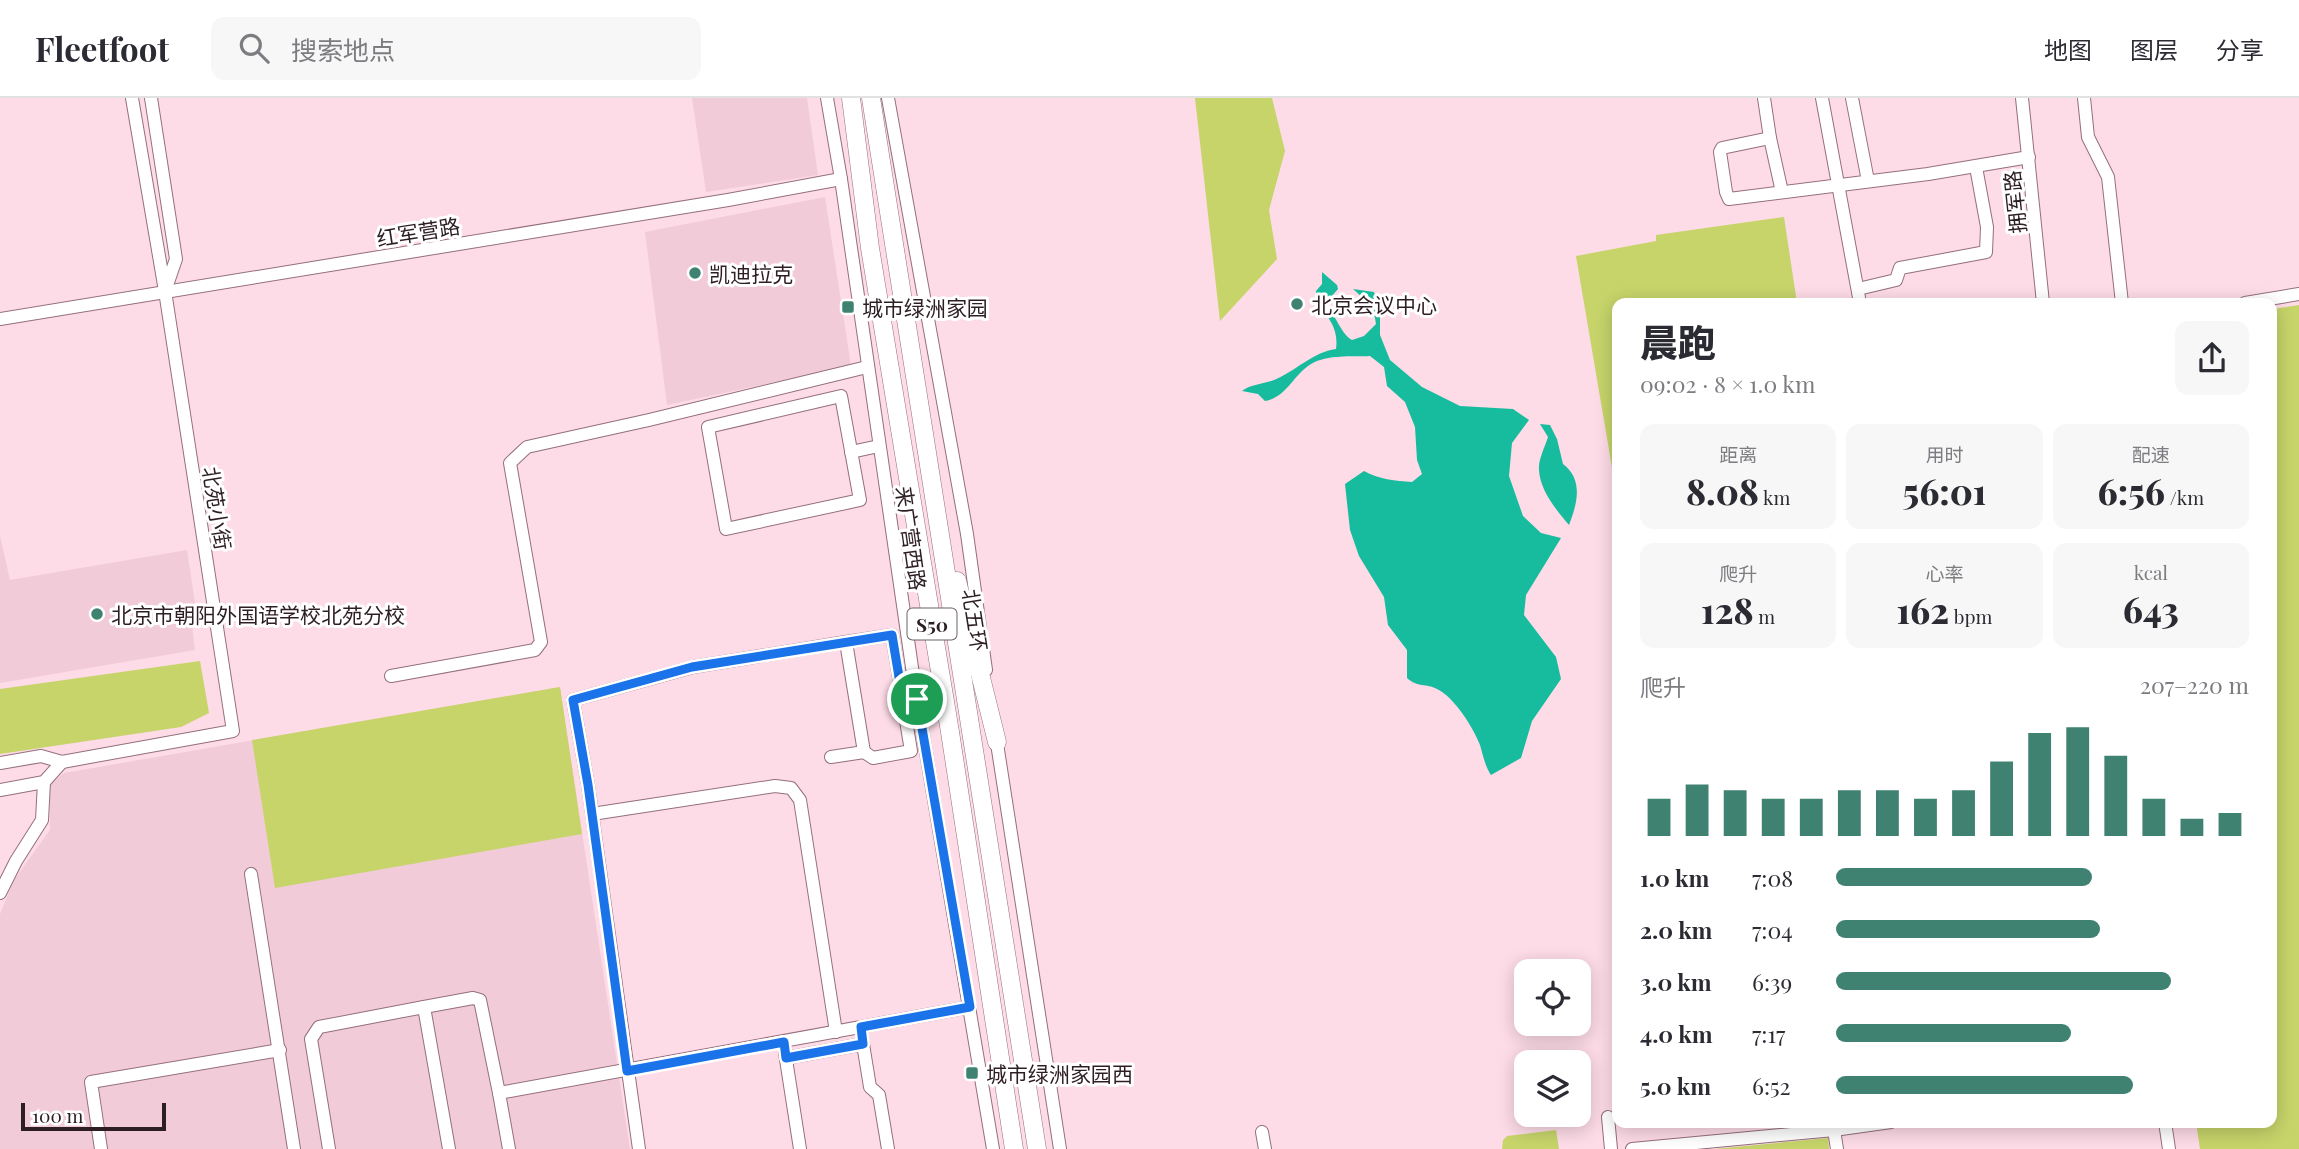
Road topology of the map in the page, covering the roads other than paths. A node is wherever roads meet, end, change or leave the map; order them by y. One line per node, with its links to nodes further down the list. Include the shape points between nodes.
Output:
1 (132, 98): 20 (street, 北苑小街)
2 (151, 98): 20 (street, 北苑小街, via 176,259)
3 (827, 98): 15 (street, 来广营西路)
4 (851, 98): 69 (highway, 北五环 / S50, via 870,248)
5 (871, 98): 30 (highway, 北五环 / S50)
6 (888, 98): 35 (street, via 967,534)
7 (1765, 98): 12 (street)
8 (1822, 98): 17 (street)
9 (1852, 98): 16 (street)
10 (2022, 98): 13 (street, 拥军路)
11 (2084, 98): 24 (street, via 2088,137 2108,177)
12 (1770, 138): 18 (street); 18 (street, via 1722,148 1726,192 1729,200)
13 (2029, 158): 14 (street); 23 (street, 拥军路)
14 (1976, 167): 16 (street); 19 (street, via 1987,227 1986,253 1900,268 1896,280)
15 (841, 179): 20 (street, 红军营路); 27 (street, 来广营西路)
16 (1868, 181): 17 (street)
17 (1838, 186): 18 (street); 19 (street)
18 (1782, 192)
19 (1858, 289): 22 (street)
20 (165, 291): 26 (street, 红军营路); 38 (street, 北苑小街, via 233,731)
21 (2299, 294): 25 (street)
22 (1859, 298)
23 (2043, 298)
24 (2121, 298)
25 (2275, 298)
26 (0, 319)
27 (867, 367): 28 (street, 来广营西路); 32 (street, via 527,447 510,463 541,642 535,650)
28 (879, 446): 29 (street); 33 (street, 来广营西路)
29 (851, 452): 29 (street, via 841,396 708,427 726,529 860,500)
30 (934, 496): 35 (highway); 70 (highway, 北五环 / S50)
31 (846, 642): 34 (street, via 892,635); 36 (street); 42 (street, via 692,667 573,700)
32 (391, 676)
33 (917, 699): 34 (street); 46 (street, 来广营西路)
34 (903, 701): 36 (street, via 911,751 873,758)
35 (997, 742): 71 (street)
36 (864, 752): 37 (street)
37 (831, 757)
38 (62, 762): 39 (street, via 41,756); 40 (street)
39 (0, 763)
40 (44, 782): 41 (street); 44 (street, via 42,820)
41 (0, 790)
42 (592, 814): 48 (street, via 775,786 790,788 800,800); 53 (street)
43 (251, 874): 51 (street)
44 (0, 893)
45 (424, 1007): 54 (street, via 480,1000); 62 (street, via 319,1027 313,1033); 63 (street)
46 (970, 1007): 47 (street); 68 (street, 来广营西路)
47 (861, 1027): 48 (street); 50 (street)
48 (836, 1032): 49 (street)
49 (784, 1042): 52 (street); 53 (street)
50 (863, 1044): 52 (street); 67 (street, via 870,1087 879,1095)
51 (280, 1050): 60 (street, via 91,1082); 61 (street)
52 (786, 1058): 66 (street)
53 (627, 1071): 54 (street); 65 (street)
54 (499, 1093): 64 (street)
55 (1608, 1117): 73 (street)
56 (1848, 1128): 58 (street)
57 (2166, 1128): 76 (street)
58 (1834, 1130): 74 (street); 75 (street)
59 (1262, 1132): 72 (street)
60 (101, 1149)
61 (294, 1149)
62 (329, 1149)
63 (449, 1149)
64 (509, 1149)
65 (639, 1149)
66 (800, 1149)
67 (888, 1149)
68 (993, 1149)
69 (1014, 1149)
70 (1037, 1149)
71 (1060, 1149)
72 (1265, 1149)
73 (1611, 1149)
74 (1632, 1149)
75 (1837, 1149)
76 (2169, 1149)

